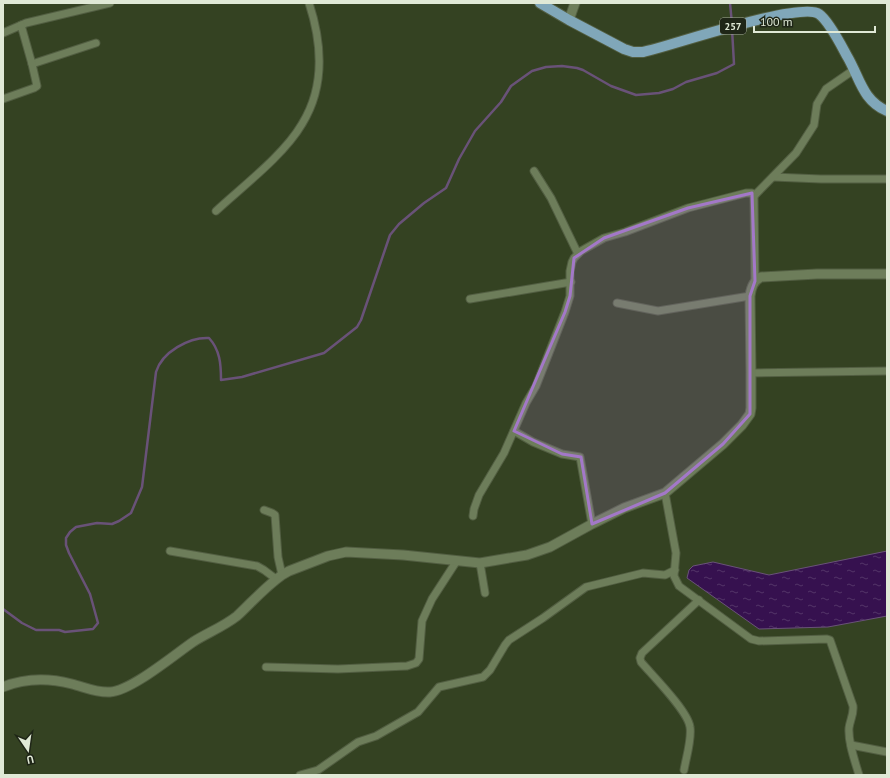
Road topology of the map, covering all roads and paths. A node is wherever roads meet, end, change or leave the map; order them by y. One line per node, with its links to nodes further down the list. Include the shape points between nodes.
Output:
1 (110, 3): 6 (street)
2 (308, 3): 17 (street, via 317,36 319,64 317,86 308,112 294,136 276,156)
3 (540, 3): 5 (main road, 257)
4 (575, 3): 5 (street)
5 (569, 20): 10 (main road, 257, via 624,49 643,52 787,12 812,11 825,20)
6 (21, 25): 7 (street); 9 (street)
7 (3, 33)
8 (96, 43): 9 (street)
9 (32, 64): 11 (street, via 36,87)
10 (855, 69): 12 (main road, 257, via 866,95); 14 (street, via 826,89 817,104 814,125 796,153)
11 (3, 99)
12 (887, 111)
13 (534, 171): 18 (street, via 551,198)
14 (773, 177): 15 (street); 16 (street)
15 (887, 179)
16 (754, 196): 18 (street, via 752,193 746,193 688,208 604,238); 20 (street)
17 (216, 211)
18 (578, 254): 21 (street, via 572,262)
19 (887, 274): 20 (street, via 817,274 761,277)
20 (755, 281): 22 (street)
21 (571, 282): 23 (street); 27 (street, via 565,312 536,386)
22 (750, 296): 24 (street, via 658,311); 26 (street)
23 (470, 299)
24 (617, 304)
25 (887, 371): 26 (street)
26 (752, 373): 28 (street, via 750,414 723,444)
27 (514, 431): 30 (street, via 479,495); 31 (street, via 562,454 580,457)
28 (665, 493): 31 (street, via 624,508); 35 (street, via 676,553)
29 (264, 510): 36 (street, via 275,515)
30 (473, 516)
31 (592, 524): 34 (street, via 527,555)
32 (170, 551): 36 (street, via 257,566)
33 (456, 562): 34 (street); 36 (street, via 403,555 346,552 328,556); 39 (street, via 432,599 422,621 419,659 416,662 407,666 338,669)
34 (480, 563): 37 (street)
35 (675, 570): 38 (street, via 674,576 679,586); 44 (street, via 665,575 643,573 586,587 510,640 483,677 439,687 418,712 376,736 355,744 318,770)
36 (279, 577): 40 (street, via 228,622 121,690 99,691 54,680 34,680)
37 (485, 593)
38 (699, 600): 41 (street, via 752,639 829,640 853,706 854,712 849,729); 43 (street, via 642,653 640,658 689,722 690,732)
39 (266, 667)
40 (3, 687)
41 (851, 744): 42 (street); 45 (street)
42 (887, 752)
43 (684, 770)
44 (300, 775)
45 (859, 775)

